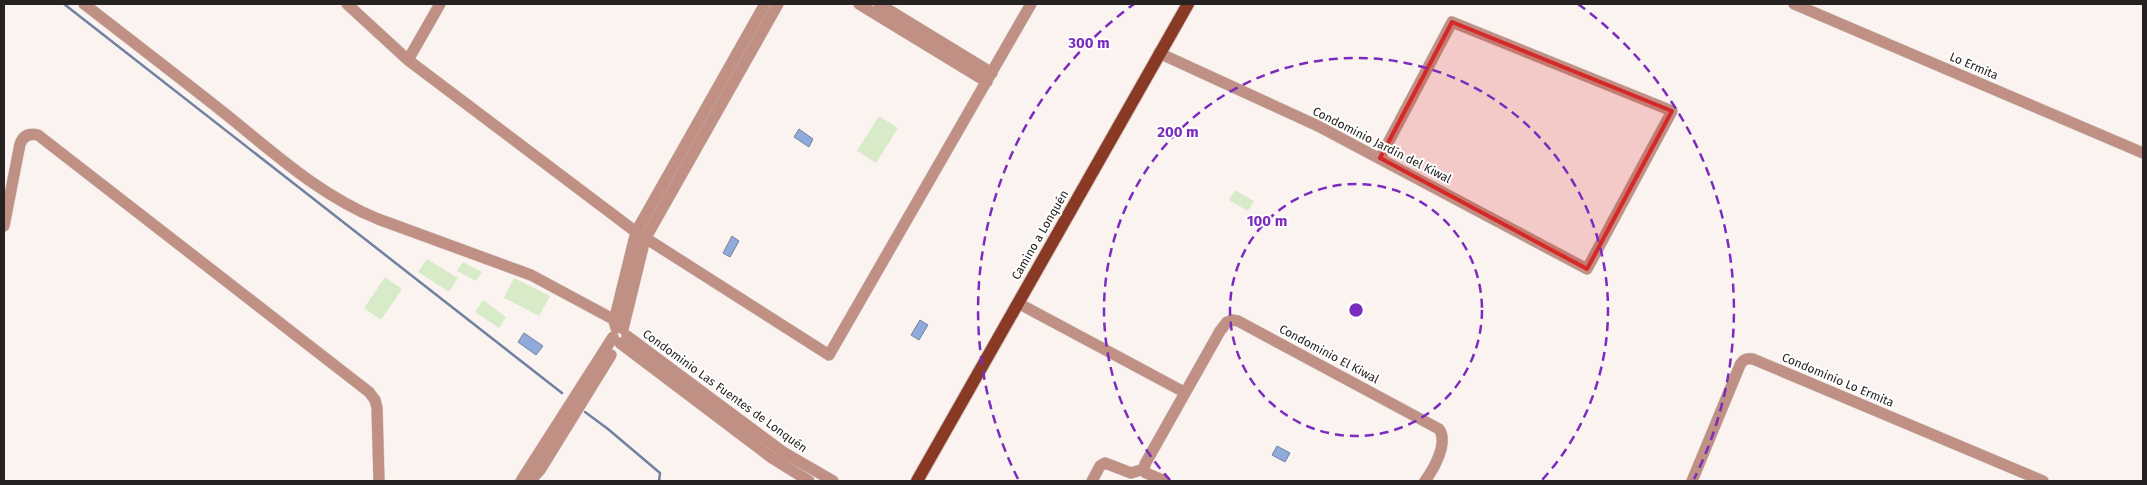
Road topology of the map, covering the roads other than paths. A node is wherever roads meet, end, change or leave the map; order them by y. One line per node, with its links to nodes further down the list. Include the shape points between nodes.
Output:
1 (84, 4): 19 (street, via 336,199 354,210 531,275)
2 (347, 4): 12 (street)
3 (440, 4): 12 (street)
4 (765, 4): 17 (street)
5 (778, 4): 17 (street)
6 (859, 4): 13 (street)
7 (879, 4): 13 (street)
8 (1031, 4): 13 (street)
9 (1188, 4): 11 (main road, Camino a Lonquén)
10 (1794, 4): 14 (street, Lo Ermita)
11 (1159, 53): 15 (street, Condominio Jardín del Kiwal); 18 (main road, Camino a Lonquén)
12 (408, 60): 17 (street)
13 (989, 78): 17 (street, via 829,354)
14 (2143, 153)
15 (1380, 158): 15 (street, Condominio Jardín del Kiwal, via 1587,269 1672,111 1452,22)
16 (4, 226): 22 (street, via 22,140 29,135 38,135 369,392 377,408)
17 (640, 235): 19 (street)
18 (1018, 303): 20 (street); 27 (main road, Camino a Lonquén)
19 (619, 333): 23 (street); 24 (street, via 540,470); 25 (street, Condominio Las Fuentes de Lonquén, via 772,458); 26 (street, Condominio Las Fuentes de Lonquén, via 783,452)
20 (1184, 392): 21 (street, Condominio El Kiwal); 30 (street, Condominio El Kiwal, via 1223,326 1229,320 1238,321 1439,429 1442,435 1439,457)
21 (1144, 469): 28 (street, via 1132,473 1105,463); 29 (street)
22 (379, 481)
23 (520, 481)
24 (530, 481)
25 (809, 481)
26 (833, 481)
27 (917, 481)
28 (1092, 481)
29 (1164, 481)
30 (1425, 481)
31 (1692, 481): 32 (street, Condominio Lo Ermita, via 1740,365 1748,358)
32 (2043, 481)

